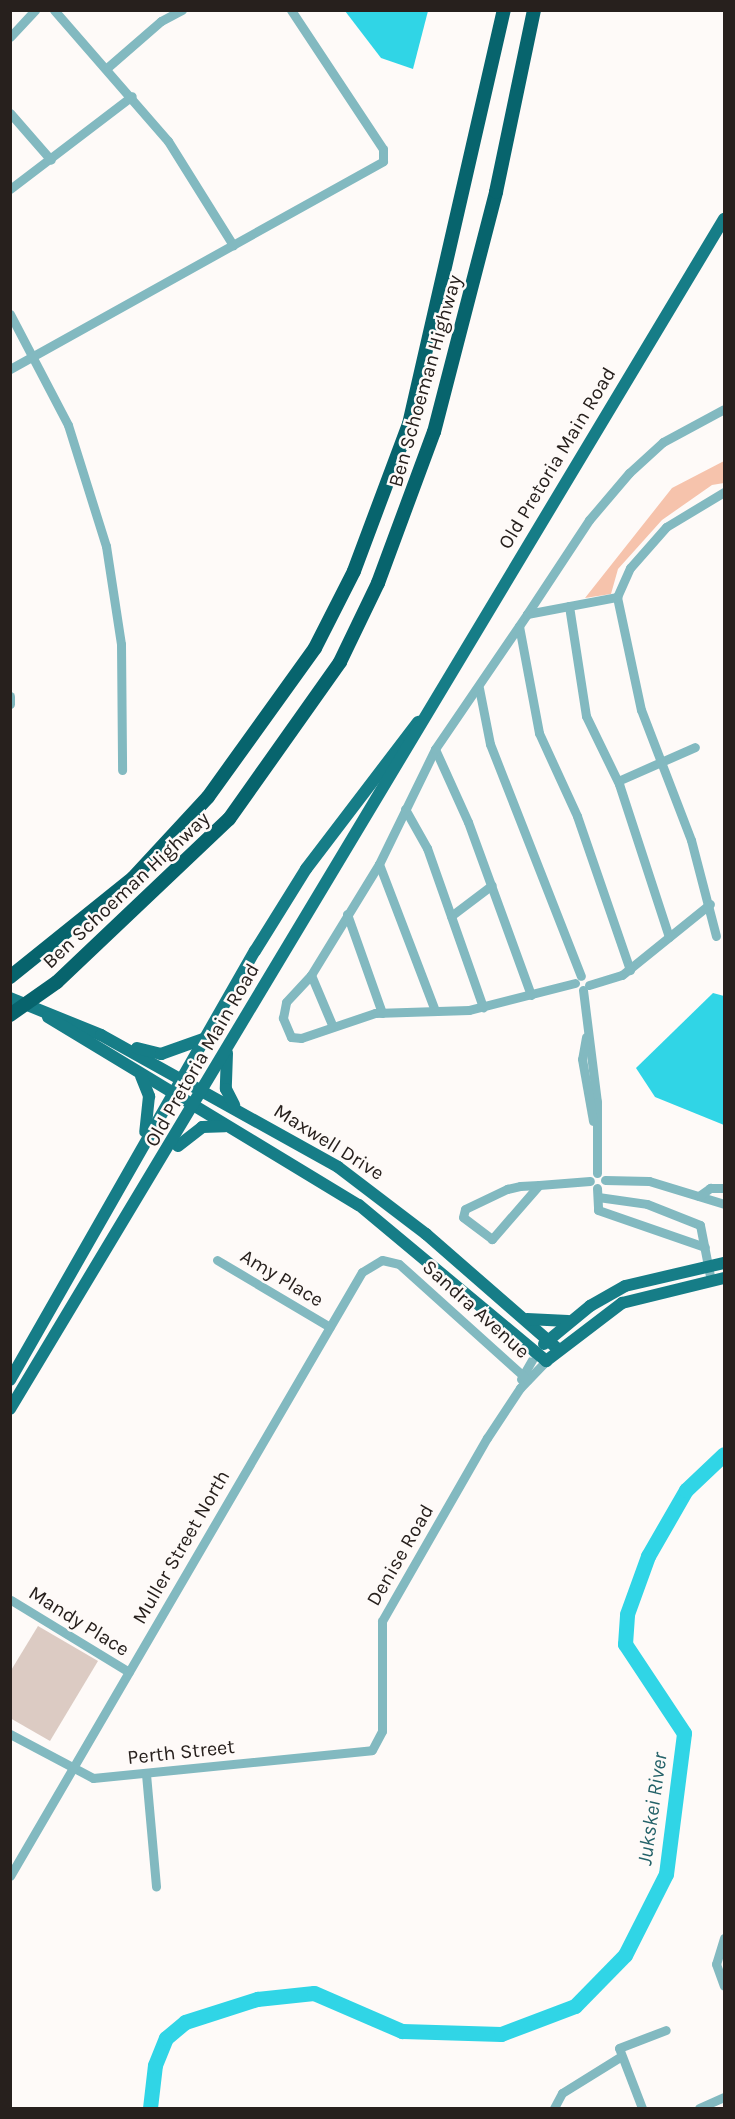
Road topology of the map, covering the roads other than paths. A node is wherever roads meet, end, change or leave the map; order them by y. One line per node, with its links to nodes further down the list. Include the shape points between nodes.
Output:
1 (35, 10): 7 (street)
2 (54, 10): 8 (street)
3 (182, 10): 8 (street, via 161,21)
4 (291, 10): 14 (street, via 386,158)
5 (504, 10): 43 (highway, Ben Schoeman Highway, via 409,424 354,571 315,648 208,797 133,878)
6 (534, 10): 50 (highway, Ben Schoeman Highway, bridge, via 496,192 435,432 364,612 306,713 229,819 57,982)
7 (10, 37)
8 (108, 67): 9 (street)
9 (132, 96): 11 (street); 14 (street, via 181,159)
10 (10, 113): 11 (street)
11 (51, 160): 12 (street)
12 (10, 189)
13 (724, 219): 27 (main road, Old Pretoria Main Road)
14 (233, 244): 16 (street)
15 (10, 314): 16 (street)
16 (36, 355): 17 (street); 31 (street, via 81,462 111,566 123,672)
17 (10, 369)
18 (724, 410): 22 (street, via 663,442 629,473 589,520)
19 (724, 492): 20 (street, via 666,527 630,568)
20 (617, 597): 21 (street); 30 (street, via 632,679)
21 (569, 606): 22 (street); 32 (street, via 586,717)
22 (527, 614): 23 (street)
23 (519, 626): 24 (street); 41 (street, via 538,733 577,816)
24 (479, 688): 29 (street); 44 (street, via 490,744)
25 (10, 696): 26 (street)
26 (10, 704)
27 (423, 717): 54 (main road, Old Pretoria Main Road, via 306,869); 55 (main road, Old Pretoria Main Road)
28 (695, 747): 30 (street)
29 (435, 749): 33 (street); 35 (street)
30 (662, 762): 32 (street); 36 (street)
31 (122, 770)
32 (618, 781): 40 (street)
33 (405, 809): 34 (street); 38 (street, via 427,848)
34 (379, 864): 37 (street); 48 (street)
35 (492, 885): 38 (street); 45 (street)
36 (710, 903): 39 (street); 40 (street)
37 (347, 914): 42 (street); 49 (street)
38 (451, 916): 47 (street)
39 (716, 936)
40 (669, 937): 41 (street)
41 (630, 970): 44 (street)
42 (311, 975): 52 (street); 52 (street, via 283,1010 289,1034 301,1038)
43 (10, 977)
44 (582, 984): 45 (street); 56 (street)
45 (531, 995): 47 (street)
46 (10, 998): 51 (main road, Maxwell Drive)
47 (483, 1007): 48 (street)
48 (435, 1011): 49 (street)
49 (382, 1013): 52 (street)
50 (10, 1015)
51 (48, 1017): 53 (main road, Maxwell Drive); 57 (main road, Maxwell Drive)
52 (333, 1028)
53 (107, 1038): 54 (main road, via 161,1054); 58 (main road, Maxwell Drive)
54 (204, 1039): 58 (main road, Old Pretoria Main Road)
55 (229, 1046): 59 (main road, Old Pretoria Main Road); 62 (main road, via 226,1089)
56 (587, 1059): 63 (street, via 586,1099); 63 (street, via 596,1097)
57 (141, 1076): 60 (main road, Maxwell Drive); 65 (main road, via 149,1104)
58 (181, 1078): 59 (main road, Maxwell Drive); 60 (main road, Old Pretoria Main Road)
59 (203, 1089): 61 (main road, Old Pretoria Main Road); 62 (main road, Maxwell Drive)
60 (171, 1094): 61 (main road, Maxwell Drive); 65 (main road, Old Pretoria Main Road)
61 (195, 1106): 64 (main road, Maxwell Drive); 66 (main road, Old Pretoria Main Road)
62 (236, 1108): 84 (main road, Maxwell Drive, via 379,1195)
63 (593, 1121): 67 (street)
64 (232, 1127): 66 (main road, via 211,1125 192,1131); 89 (main road, Maxwell Drive, via 366,1210)
65 (143, 1142): 91 (main road, Old Pretoria Main Road)
66 (162, 1163): 92 (main road, Old Pretoria Main Road)
67 (597, 1173): 68 (street); 69 (street)
68 (605, 1180): 72 (street); 73 (street, via 640,1179)
69 (590, 1181): 70 (street); 72 (street)
70 (539, 1185): 70 (street, via 492,1239 464,1217 465,1209 507,1189)
71 (724, 1188): 73 (street, via 710,1188)
72 (598, 1192): 75 (street); 76 (street, via 598,1210)
73 (699, 1196): 74 (street)
74 (724, 1204)
75 (657, 1207): 76 (street); 77 (street, via 700,1225)
76 (651, 1226): 77 (street)
77 (705, 1247): 81 (street)
78 (217, 1260): 86 (street, Amy Place)
79 (724, 1263): 81 (main road)
80 (399, 1264): 86 (street, Muller Street North, via 382,1260 362,1272); 90 (street, Sandra Avenue)
81 (709, 1265): 83 (street); 85 (main road, via 625,1286)
82 (724, 1278): 83 (main road)
83 (711, 1281): 88 (main road, via 622,1302)
84 (520, 1317): 85 (main road, via 545,1324); 87 (main road, Maxwell Drive)
85 (570, 1321): 87 (main road)
86 (330, 1327): 94 (street, Muller Street North)
87 (548, 1340): 88 (main road, Maxwell Drive); 89 (main road)
88 (558, 1349): 89 (main road)
89 (541, 1357): 90 (street)
90 (525, 1378): 96 (street, Denise Road, via 382,1621 381,1738)
91 (10, 1380)
92 (10, 1409)
93 (11, 1600): 94 (street, Mandy Place)
94 (129, 1672): 97 (street, Muller Street North)
95 (10, 1734): 97 (street, Perth Street)
96 (367, 1751): 98 (street, Perth Street)
97 (72, 1771): 98 (street, Perth Street, via 93,1778); 99 (street, Muller Street North)
98 (146, 1774): 100 (street)
99 (10, 1876)
100 (156, 1887)
101 (724, 1938): 102 (street, via 716,1964)
102 (724, 1986)
103 (666, 2030): 104 (street, via 643,2035)
104 (619, 2054): 106 (street, via 562,2093); 107 (street)
105 (724, 2097): 108 (street)
106 (554, 2109)
107 (642, 2109)
108 (699, 2109)

